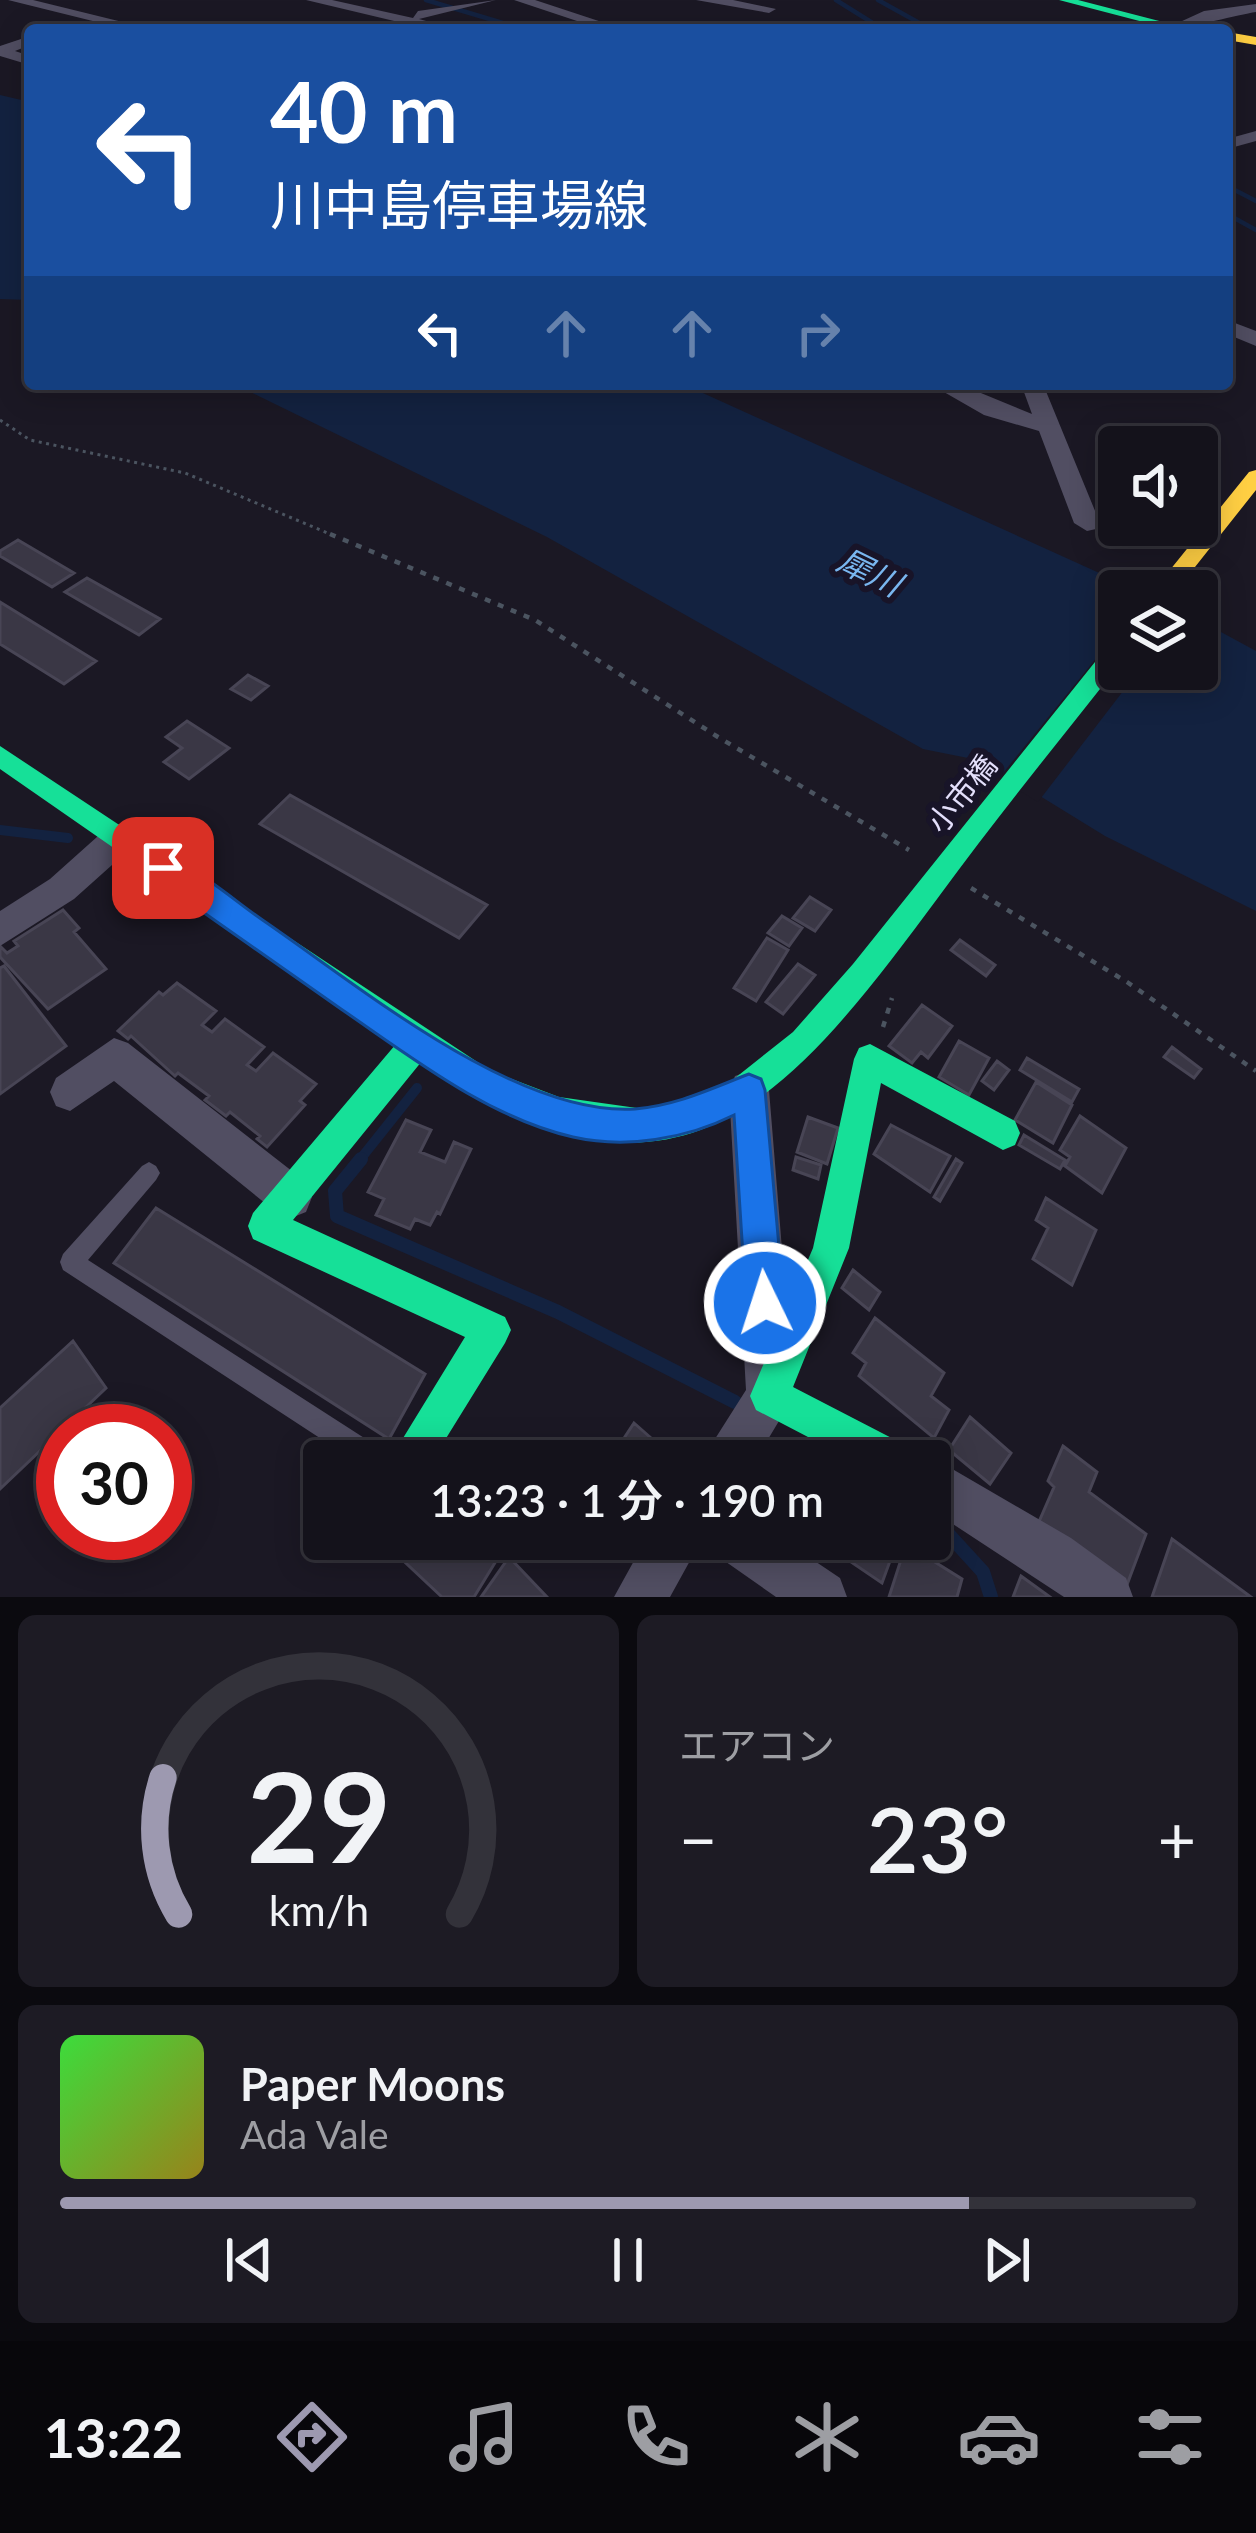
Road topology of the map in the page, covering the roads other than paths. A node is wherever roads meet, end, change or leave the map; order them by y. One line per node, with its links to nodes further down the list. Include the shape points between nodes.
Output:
1 (15, 0): 11 (street)
2 (313, 0): 15 (street)
3 (365, 0): 12 (street)
4 (489, 0): 12 (street)
5 (521, 0): 17 (street)
6 (703, 0): 8 (street)
7 (1064, 0): 18 (main road)
8 (770, 4)
9 (114, 8): 11 (street)
10 (1256, 8): 19 (street)
11 (92, 16): 13 (street); 14 (street)
12 (429, 16): 16 (street)
13 (71, 24)
14 (124, 24)
15 (423, 24)
16 (442, 24)
17 (599, 24)
18 (1162, 24)
19 (1191, 24)
20 (24, 42): 21 (street, via 1,51)
21 (24, 59)
22 (953, 390): 24 (street)
23 (1034, 390): 24 (street)
24 (1046, 426): 26 (street)
25 (1256, 476): 27 (main road)
26 (1087, 523)
27 (1181, 570)
28 (1098, 674): 33 (main road, 小市橋, via 855,980)
29 (0, 756): 30 (main road)
30 (119, 838): 31 (street); 32 (main road)
31 (0, 930)
32 (417, 1043): 33 (main road, via 521,1103 574,1121 633,1126 699,1114); 37 (main road)
33 (749, 1090): 38 (street)
34 (70, 1092): 37 (street, via 114,1056)
35 (1003, 1133): 38 (main road, via 870,1059 831,1248)
36 (149, 1173): 39 (lane, via 71,1262)
37 (291, 1197): 40 (main road, via 266,1226 492,1330)
38 (770, 1396): 41 (street); 42 (main road)
39 (344, 1440)
40 (422, 1440)
41 (740, 1440)
42 (855, 1440)
43 (951, 1494): 48 (street)
44 (663, 1560): 46 (street)
45 (767, 1560): 47 (street)
46 (640, 1597)
47 (821, 1597)
48 (1107, 1597)

